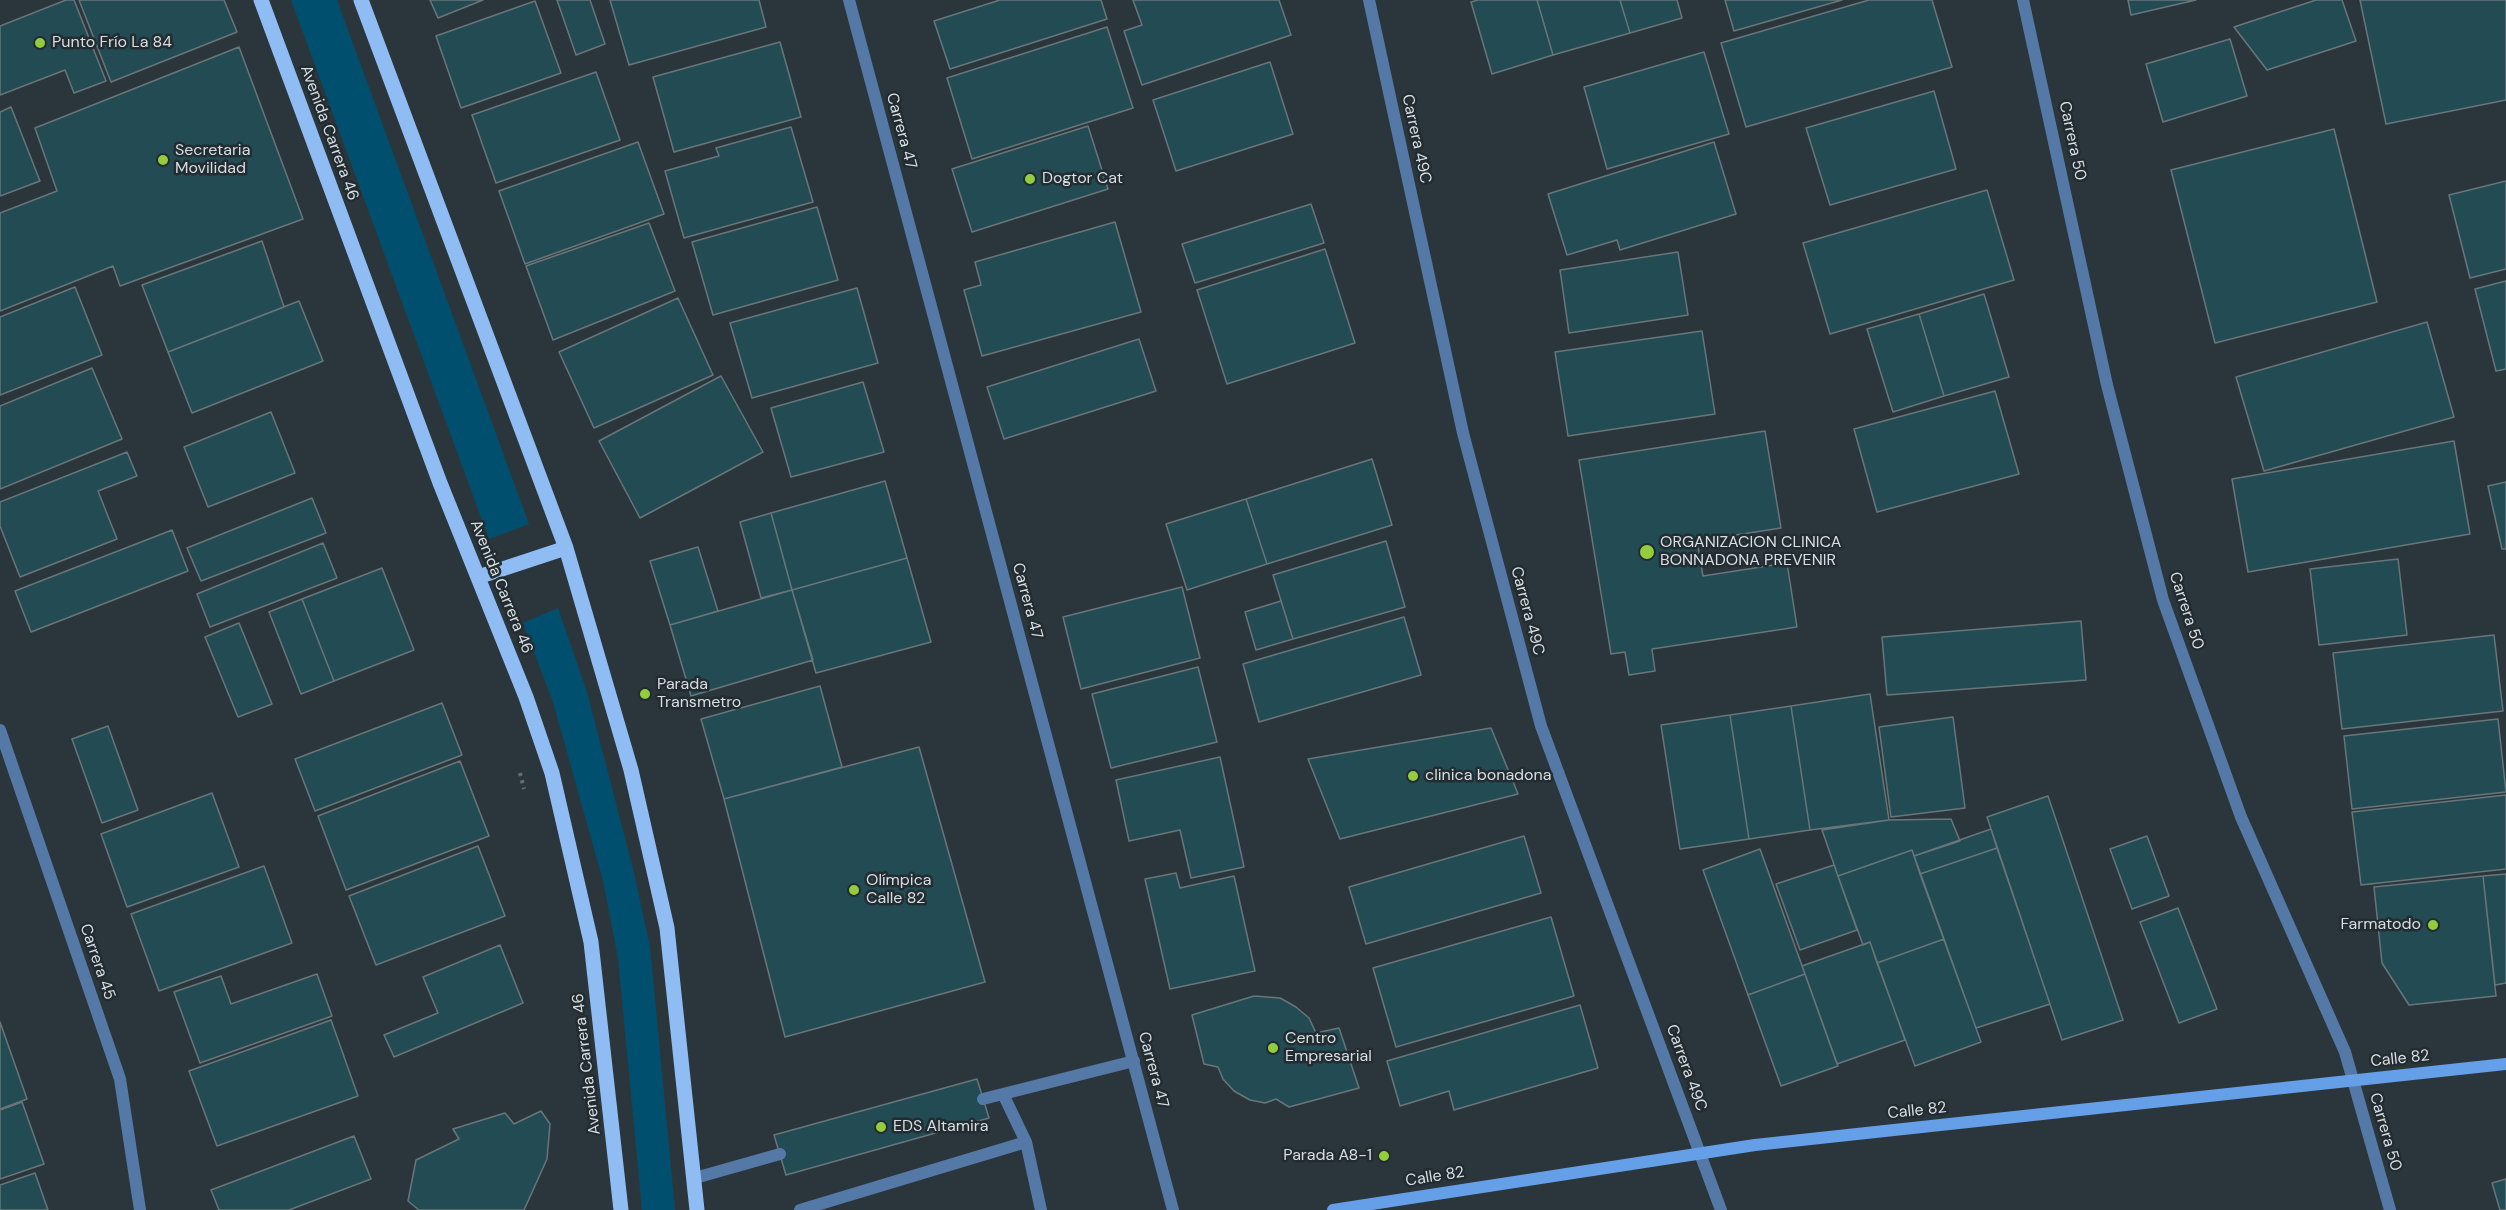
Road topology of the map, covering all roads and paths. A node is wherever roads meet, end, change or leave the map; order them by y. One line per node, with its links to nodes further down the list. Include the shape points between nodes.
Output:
1 (261, 0): 7 (main road, Avenida Carrera 46)
2 (361, 0): 6 (main road)
3 (849, 0): 11 (street, Carrera 47)
4 (1369, 0): 17 (street, Carrera 49C, via 1463,433 1541,726)
5 (2023, 0): 13 (street, Carrera 50, via 2108,385 2163,600 2241,817 2345,1052)
6 (566, 548): 7 (main road); 19 (main road, via 631,770 665,917)
7 (478, 577): 22 (main road, Avenida Carrera 46, via 530,708 570,843 591,942)
8 (0, 730): 21 (street, Carrera 45, via 120,1079)
9 (517, 765): 10 (path)
10 (527, 798)
11 (1134, 1061): 14 (street); 26 (street, Carrera 47)
12 (2506, 1064): 13 (main road, Calle 82)
13 (2353, 1080): 17 (main road, Calle 82); 29 (street, Carrera 50)
14 (1003, 1094): 15 (street); 16 (street)
15 (983, 1099)
16 (1026, 1142): 20 (street); 25 (street)
17 (1700, 1153): 27 (main road, Calle 82); 28 (street, Carrera 49C)
18 (780, 1154): 19 (street)
19 (695, 1178): 23 (main road)
20 (816, 1208): 24 (street)
21 (140, 1210)
22 (621, 1210)
23 (697, 1210)
24 (800, 1210)
25 (1041, 1210)
26 (1173, 1210)
27 (1333, 1210)
28 (1721, 1210)
29 (2390, 1210)

